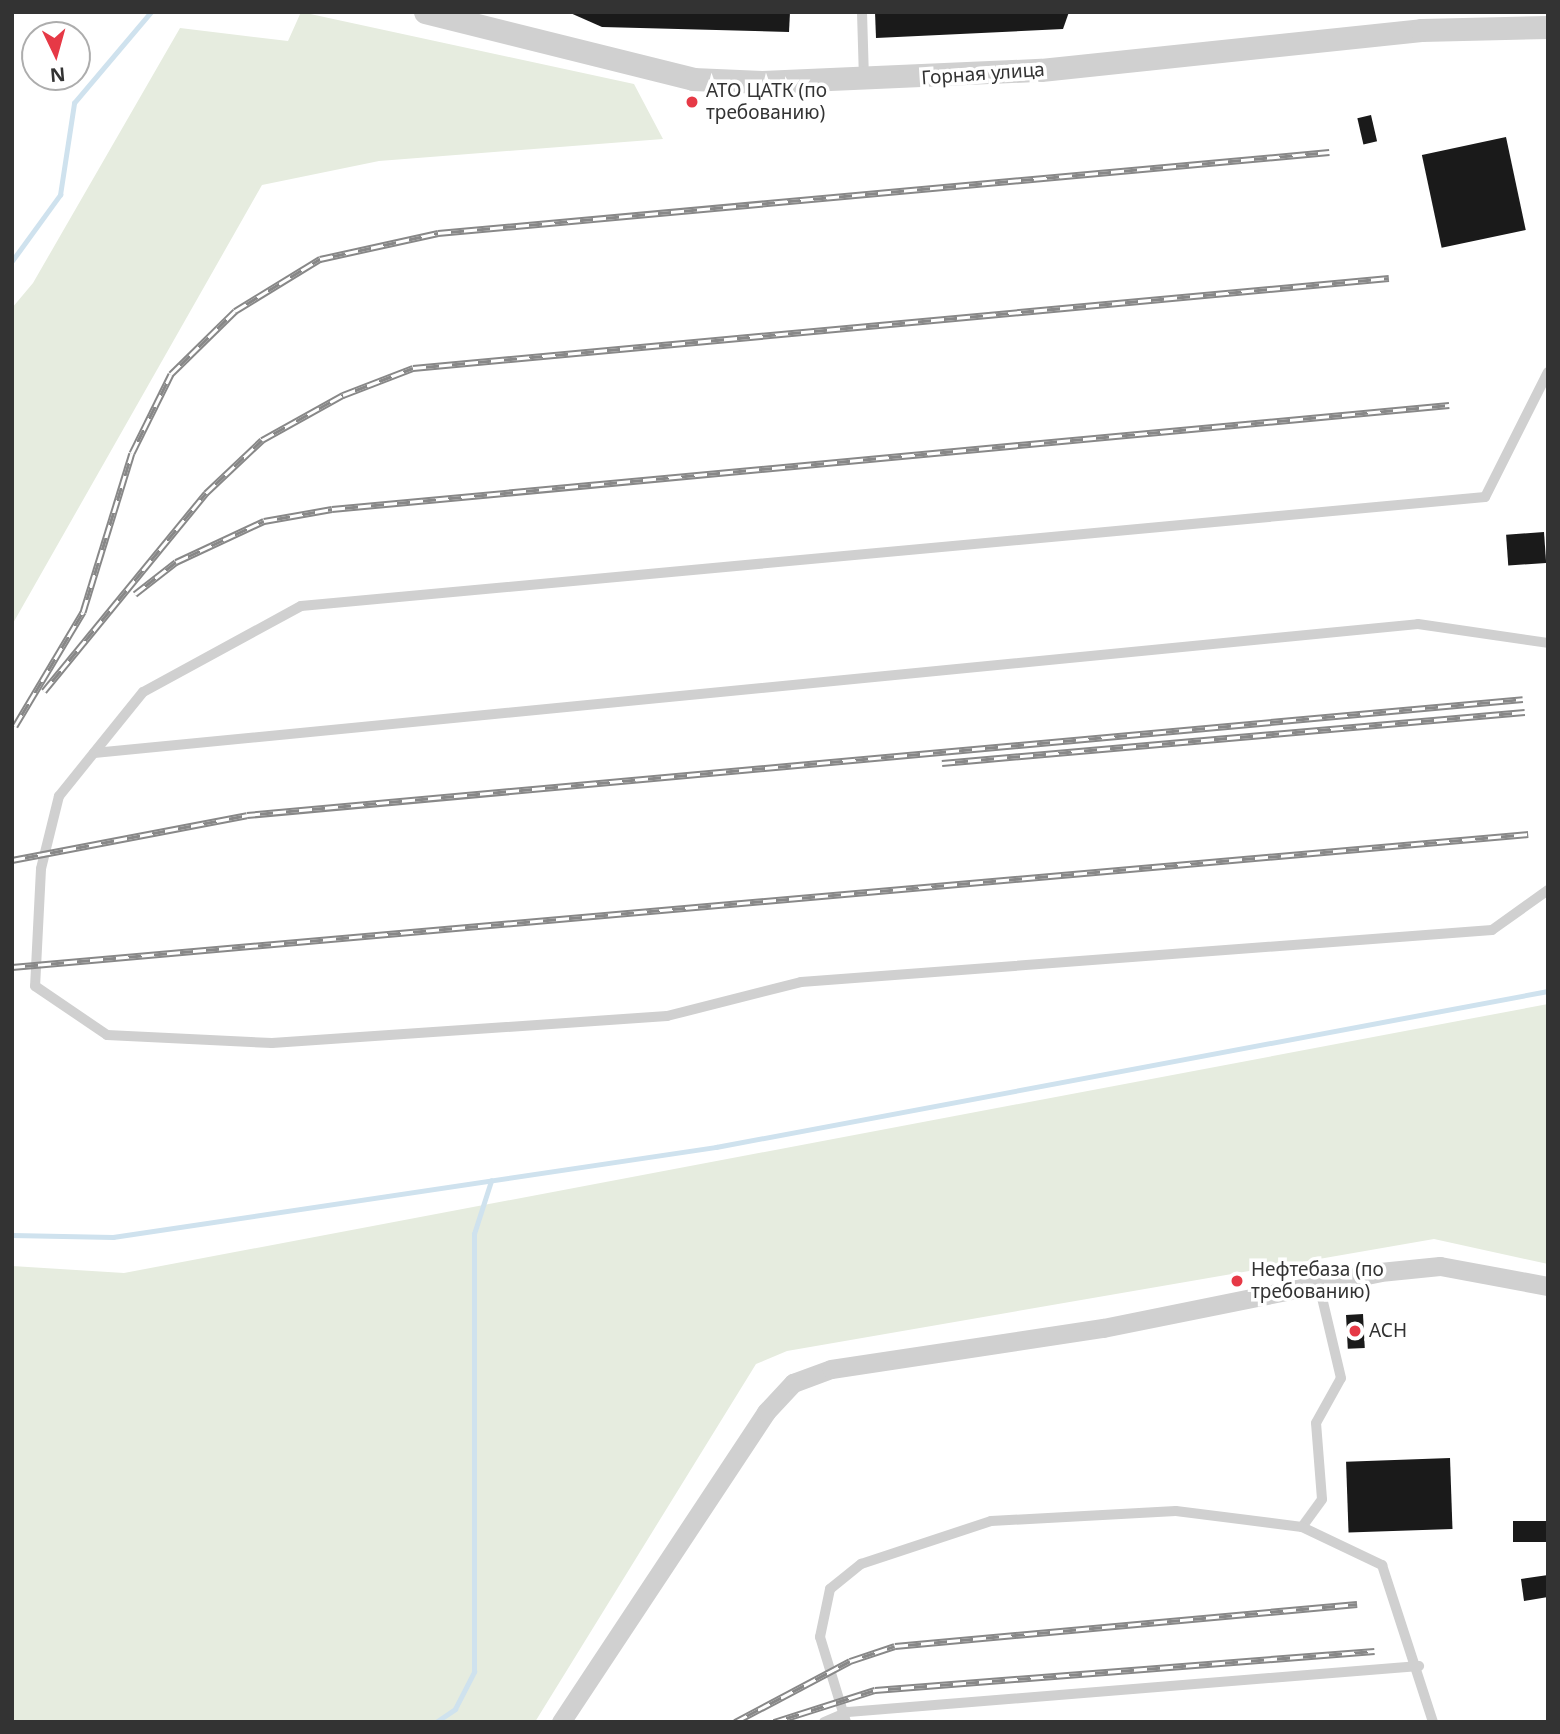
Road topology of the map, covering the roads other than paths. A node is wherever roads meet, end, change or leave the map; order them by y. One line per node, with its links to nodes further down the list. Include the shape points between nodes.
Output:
1 (425, 12): 4 (street, Горная улица, via 693,79)
2 (862, 12): 4 (lane)
3 (1548, 27): 4 (street, Горная улица, via 1421,30)
4 (864, 83)
5 (1548, 372): 7 (lane, via 1485,497 301,606 143,692)
6 (1548, 643): 7 (lane, via 1418,624)
7 (94, 753): 8 (lane, via 60,796 41,869 35,986 107,1035 272,1043 667,1016 801,982 1492,930)
8 (1548, 890)
9 (1320, 1285): 10 (street, via 1440,1266); 11 (lane, via 1340,1378 1316,1423 1322,1499); 14 (street, via 1103,1328 831,1369 793,1383 766,1412)
10 (1548, 1286)
11 (1302, 1527): 12 (lane, via 1382,1565); 13 (lane, via 1176,1511 991,1521 861,1564 830,1589 820,1637)
12 (1419, 1666): 13 (lane); 16 (lane)
13 (847, 1717): 15 (lane)
14 (561, 1722)
15 (824, 1722)
16 (1433, 1722)

